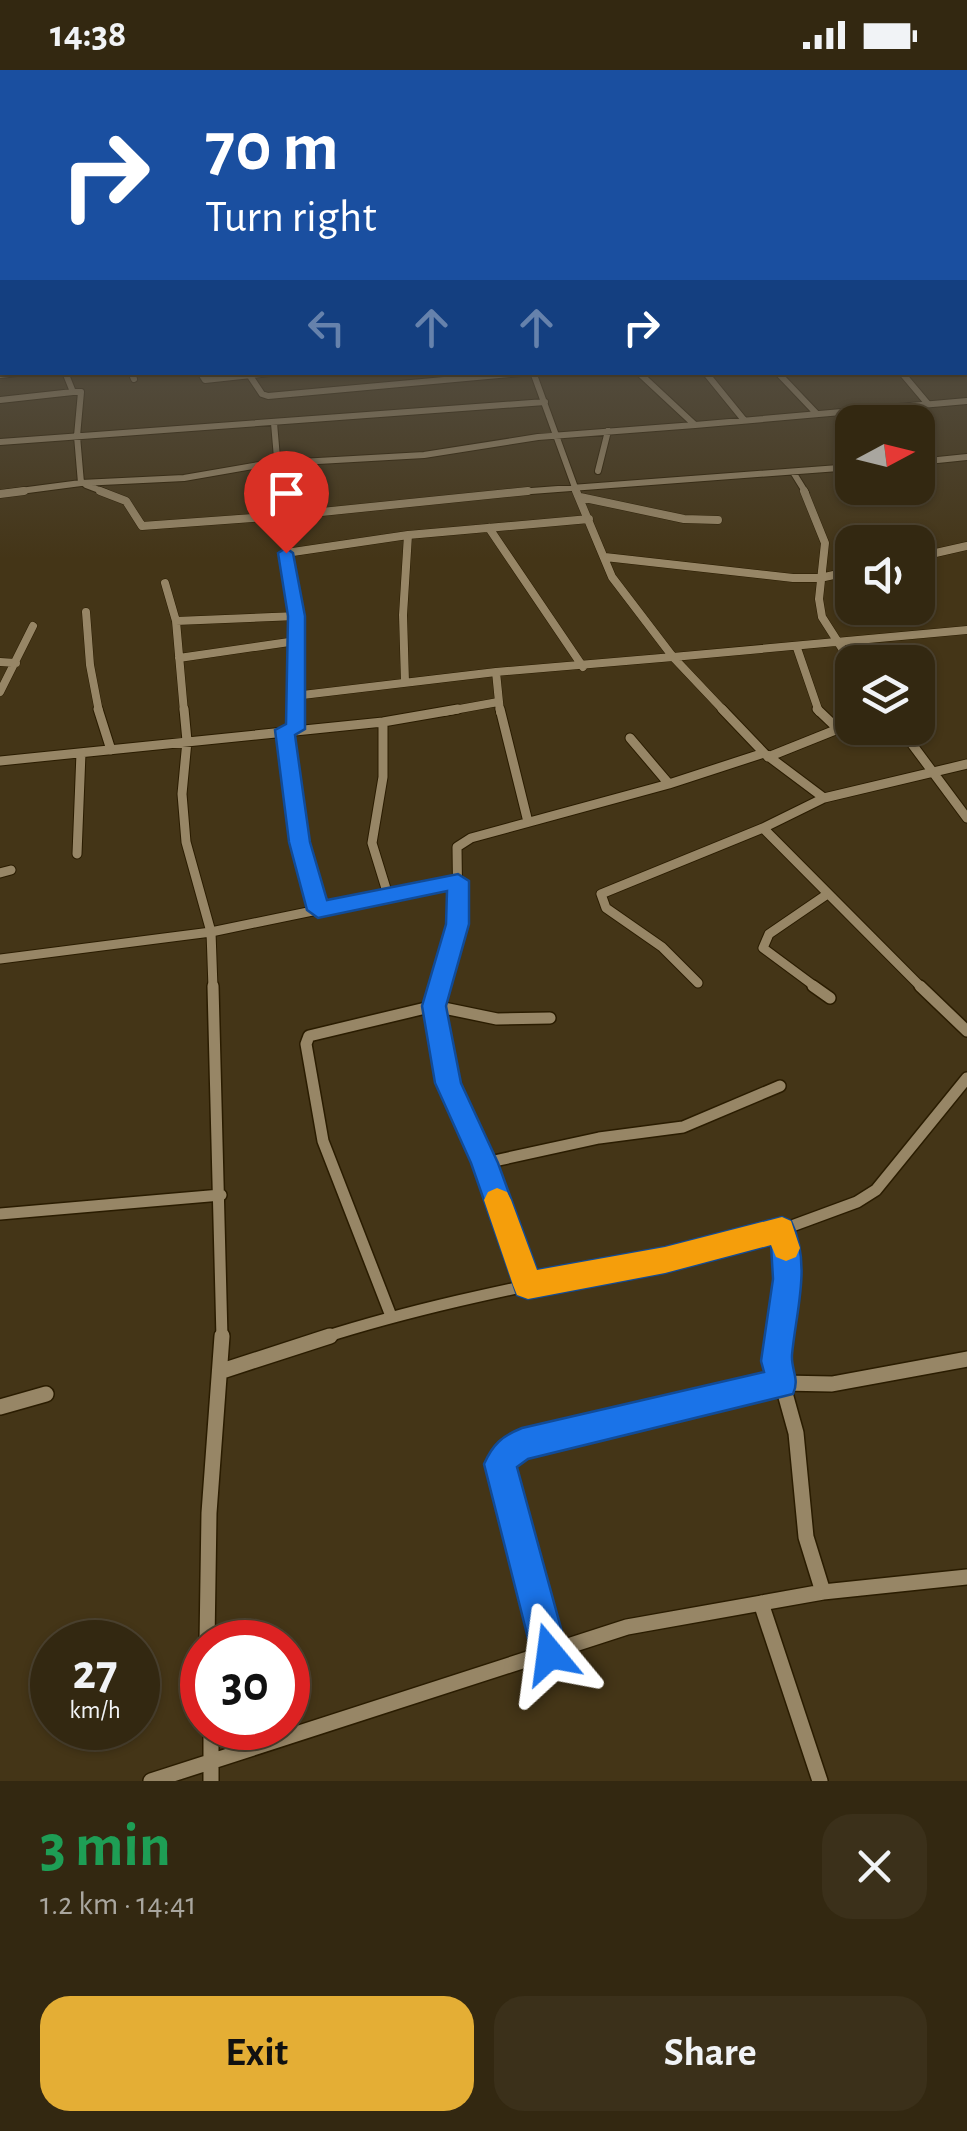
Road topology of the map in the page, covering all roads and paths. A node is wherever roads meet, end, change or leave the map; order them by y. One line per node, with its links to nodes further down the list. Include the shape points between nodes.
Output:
1 (80, 400): 14 (street)
2 (668, 400): 12 (street)
3 (728, 400): 10 (street)
4 (804, 400): 9 (street)
5 (924, 400): 8 (street)
6 (967, 401): 8 (street)
7 (545, 402): 11 (street); 15 (street)
8 (928, 404): 9 (street)
9 (817, 414): 10 (street)
10 (744, 420): 12 (street)
11 (274, 423): 14 (street); 20 (street)
12 (695, 425): 13 (street)
13 (603, 431): 15 (street); 17 (street); 22 (street)
14 (77, 436): 16 (street); 24 (street)
15 (556, 436): 20 (street, via 424,456); 25 (street)
16 (0, 442)
17 (574, 445)
18 (967, 457): 19 (street)
19 (935, 460)
20 (280, 462): 24 (street, via 184,478); 28 (street)
21 (835, 468): 23 (street)
22 (598, 471)
23 (793, 472): 25 (street); 38 (street, via 818,516)
24 (80, 483): 26 (street); 28 (street, via 126,500 142,526)
25 (575, 486): 27 (street); 28 (street)
26 (0, 494)
27 (580, 498): 29 (street); 30 (street)
28 (282, 516): 34 (street)
29 (589, 519): 31 (street); 36 (street)
30 (718, 520)
31 (489, 528): 32 (street); 52 (street)
32 (408, 535): 34 (street); 54 (street)
33 (967, 546): 35 (street)
34 (286, 553): 41 (street)
35 (935, 553)
36 (605, 557): 38 (street); 49 (street, via 619,590)
37 (835, 575): 38 (street)
38 (820, 578): 46 (street, via 822,620)
39 (165, 583): 42 (street)
40 (86, 612): 63 (street, via 87,664)
41 (296, 616): 42 (street); 45 (street)
42 (176, 621): 48 (street)
43 (33, 626): 51 (street)
44 (967, 630): 46 (street)
45 (296, 641): 48 (street); 56 (street)
46 (839, 644): 47 (street)
47 (797, 648): 49 (street); 65 (street, via 814,709 838,729)
48 (179, 658): 61 (street)
49 (673, 658): 52 (street); 65 (street)
50 (0, 662): 51 (street)
51 (16, 662): 55 (street)
52 (583, 666): 53 (street)
53 (496, 672): 54 (street); 57 (street)
54 (405, 682): 56 (street)
55 (0, 692)
56 (294, 696): 59 (street)
57 (498, 702): 58 (street); 72 (street)
58 (383, 722): 59 (street); 76 (street, via 383,778 372,843)
59 (290, 730): 61 (street); 78 (street, via 300,842)
60 (630, 738): 69 (street)
61 (187, 742): 63 (street); 79 (street, via 186,842)
62 (913, 745): 68 (street)
63 (111, 750): 64 (street)
64 (82, 753): 66 (street); 74 (street)
65 (766, 755): 69 (street); 70 (street)
66 (0, 761)
67 (967, 764): 68 (street)
68 (933, 772): 70 (street); 71 (street)
69 (669, 784): 72 (street)
70 (824, 798): 73 (street)
71 (967, 818)
72 (528, 822): 75 (street, via 462,842)
73 (763, 828): 77 (street); 81 (street, via 601,894 606,908 662,947)
74 (76, 854)
75 (458, 881): 76 (street); 83 (street, via 458,924)
76 (388, 895): 78 (street)
77 (826, 895): 82 (street, via 769,934 763,948); 85 (street)
78 (318, 910): 79 (street)
79 (211, 932): 80 (street); 89 (street)
80 (0, 959)
81 (698, 983)
82 (830, 998)
83 (434, 1006): 84 (street, via 497,1019); 88 (street, via 448,1083); 93 (street, via 320,1030 306,1044 324,1140)
84 (550, 1018)
85 (967, 1031)
86 (967, 1078): 91 (street, via 876,1190)
87 (780, 1086): 88 (street, via 683,1128)
88 (484, 1163): 92 (street)
89 (221, 1194): 90 (street); 95 (street)
90 (0, 1214)
91 (782, 1230): 92 (street); 96 (street, via 788,1279 776,1361)
92 (528, 1285): 93 (street)
93 (390, 1316): 95 (street)
94 (967, 1359): 96 (street, via 832,1384)
95 (222, 1371): 102 (street)
96 (782, 1383): 100 (street, via 796,1433 806,1537); 103 (street, via 508,1452 500,1464 502,1482)
97 (46, 1394): 98 (street)
98 (0, 1407)
99 (967, 1577): 100 (street)
100 (823, 1592): 101 (street)
101 (760, 1603): 103 (street, via 627,1627); 108 (street)
102 (207, 1620)
103 (550, 1654): 105 (street)
104 (211, 1750): 105 (street)
105 (212, 1760): 106 (street); 107 (street)
106 (152, 1781)
107 (211, 1781)
108 (820, 1781)

